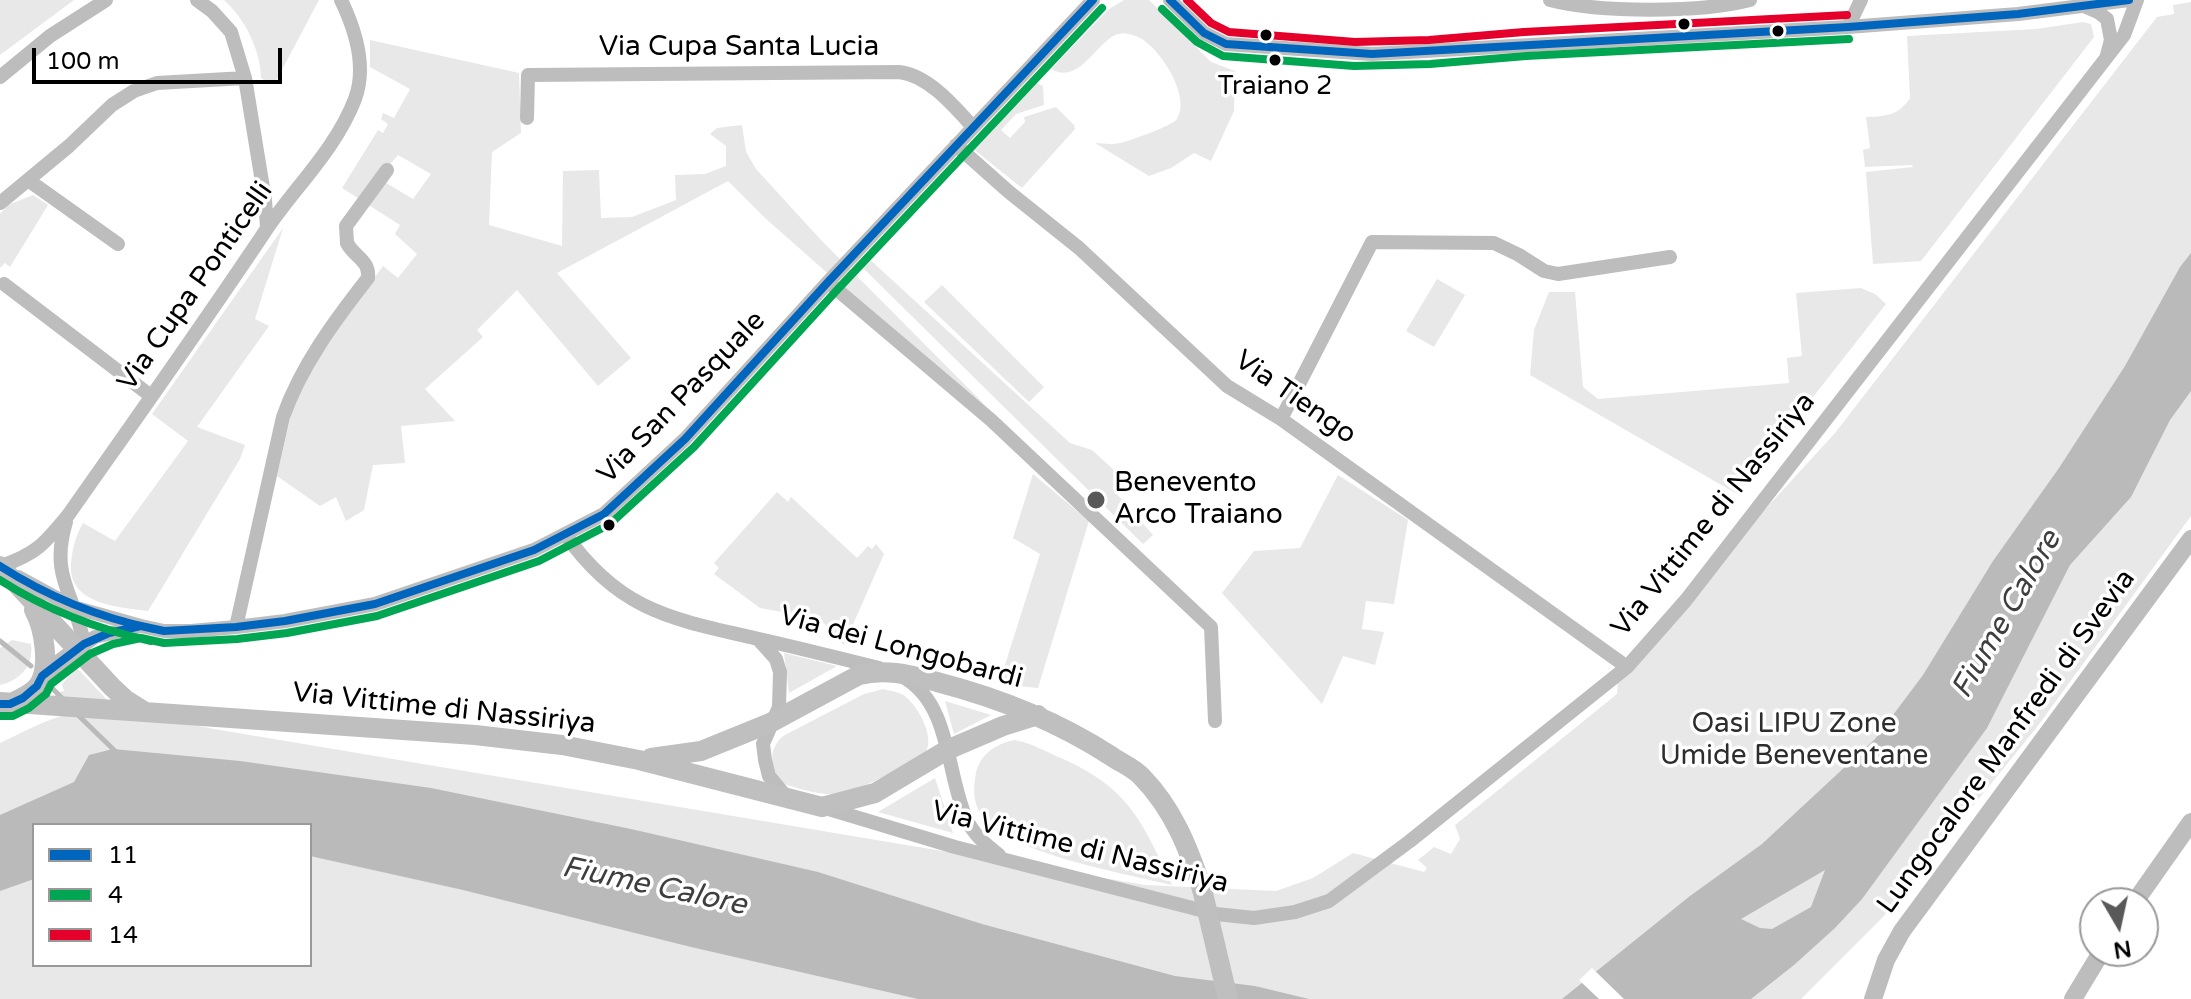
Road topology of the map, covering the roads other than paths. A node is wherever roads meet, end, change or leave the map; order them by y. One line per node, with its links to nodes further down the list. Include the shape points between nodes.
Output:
1 (106, 0): 14 (street)
2 (197, 0): 15 (street, via 231,32)
3 (341, 0): 22 (street, Via Cupa Ponticelli, via 353,26 360,71 355,99 332,141)
4 (1093, 0): 17 (street, Via San Pasquale)
5 (1170, 0): 12 (street, via 1204,33 1226,44 1355,54)
6 (1550, 0): 7 (street, via 1592,8 1699,7)
7 (1750, 0)
8 (1861, 0): 12 (street)
9 (2129, 0): 11 (street)
10 (2137, 0): 13 (street, Via Vittime di Nassiriya, via 2124,35)
11 (2082, 6): 12 (street); 13 (street, via 2107,19 2111,40)
12 (1848, 27)
13 (2105, 59): 39 (street, Via Vittime di Nassiriya, via 1686,600)
14 (0, 77)
15 (245, 78): 20 (street, via 157,83 134,91); 22 (street)
16 (527, 118): 17 (street, Via Cupa Santa Lucia, via 528,75 899,72 915,75)
17 (973, 127): 18 (street, Via San Pasquale)
18 (956, 145): 25 (street, Via San Pasquale); 28 (street, Via Tiengo, via 1079,248 1227,386)
19 (387, 170): 36 (street, via 346,226 347,243 364,261 368,278 291,393)
20 (28, 180): 21 (street); 23 (street)
21 (0, 203)
22 (267, 228): 27 (street, Via Cupa Ponticelli)
23 (118, 244)
24 (1670, 257): 28 (street, via 1558,274 1494,243 1372,242)
25 (832, 278): 30 (street, Via San Pasquale, via 685,439 617,504); 45 (street, via 1211,627)
26 (4, 284): 27 (street)
27 (151, 396): 29 (street, Via Cupa Ponticelli)
28 (1281, 419): 39 (street, Via Tiengo)
29 (69, 514): 32 (street, Via Cupa Ponticelli, via 28,557); 34 (street, via 61,560)
30 (565, 534): 36 (street, Via San Pasquale, via 534,550 375,604); 37 (street, Via dei Longobardi, via 599,575 649,609 681,622)
31 (2191, 539): 55 (street, Lungocalore Manfredi di Svevia, via 1902,931 1886,960)
32 (0, 566): 33 (main road); 34 (street)
33 (29, 600): 38 (main road); 41 (main road, via 42,632)
34 (73, 607): 35 (street); 38 (street, via 81,625)
35 (141, 626): 36 (street, Via San Pasquale, via 164,631); 38 (street)
36 (236, 627)
37 (758, 639): 40 (street, Via dei Longobardi); 46 (street, via 780,672 779,707)
38 (81, 647): 41 (street); 43 (main road, via 126,700)
39 (1627, 667): 52 (street, Via Vittime di Nassiriya, via 1352,885 1329,901 1295,912 1254,918 1216,914)
40 (896, 672): 44 (main road, Via dei Longobardi); 46 (main road, via 859,675); 47 (street, via 920,687 934,709)
41 (42, 676): 42 (main road, via 30,692)
42 (3, 703): 43 (main road, Via Vittime di Nassiriya)
43 (146, 712): 48 (main road, Via Vittime di Nassiriya, via 475,735)
44 (1038, 715): 47 (main road); 56 (main road, Via dei Longobardi, bridge, via 1140,775 1172,814 1202,889)
45 (1215, 721)
46 (770, 723): 48 (main road, via 701,751); 49 (street, via 763,744 765,760 769,776)
47 (947, 750): 50 (main road, via 875,793); 52 (street, via 966,818)
48 (639, 760): 49 (main road, Via Vittime di Nassiriya)
49 (788, 799): 50 (main road, Via Vittime di Nassiriya)
50 (822, 807): 52 (street, Via Vittime di Nassiriya)
51 (2191, 822): 53 (street)
52 (1002, 858)
53 (2145, 887)
54 (2092, 967): 57 (street)
55 (1877, 994)
56 (1228, 999)
57 (2073, 999)

